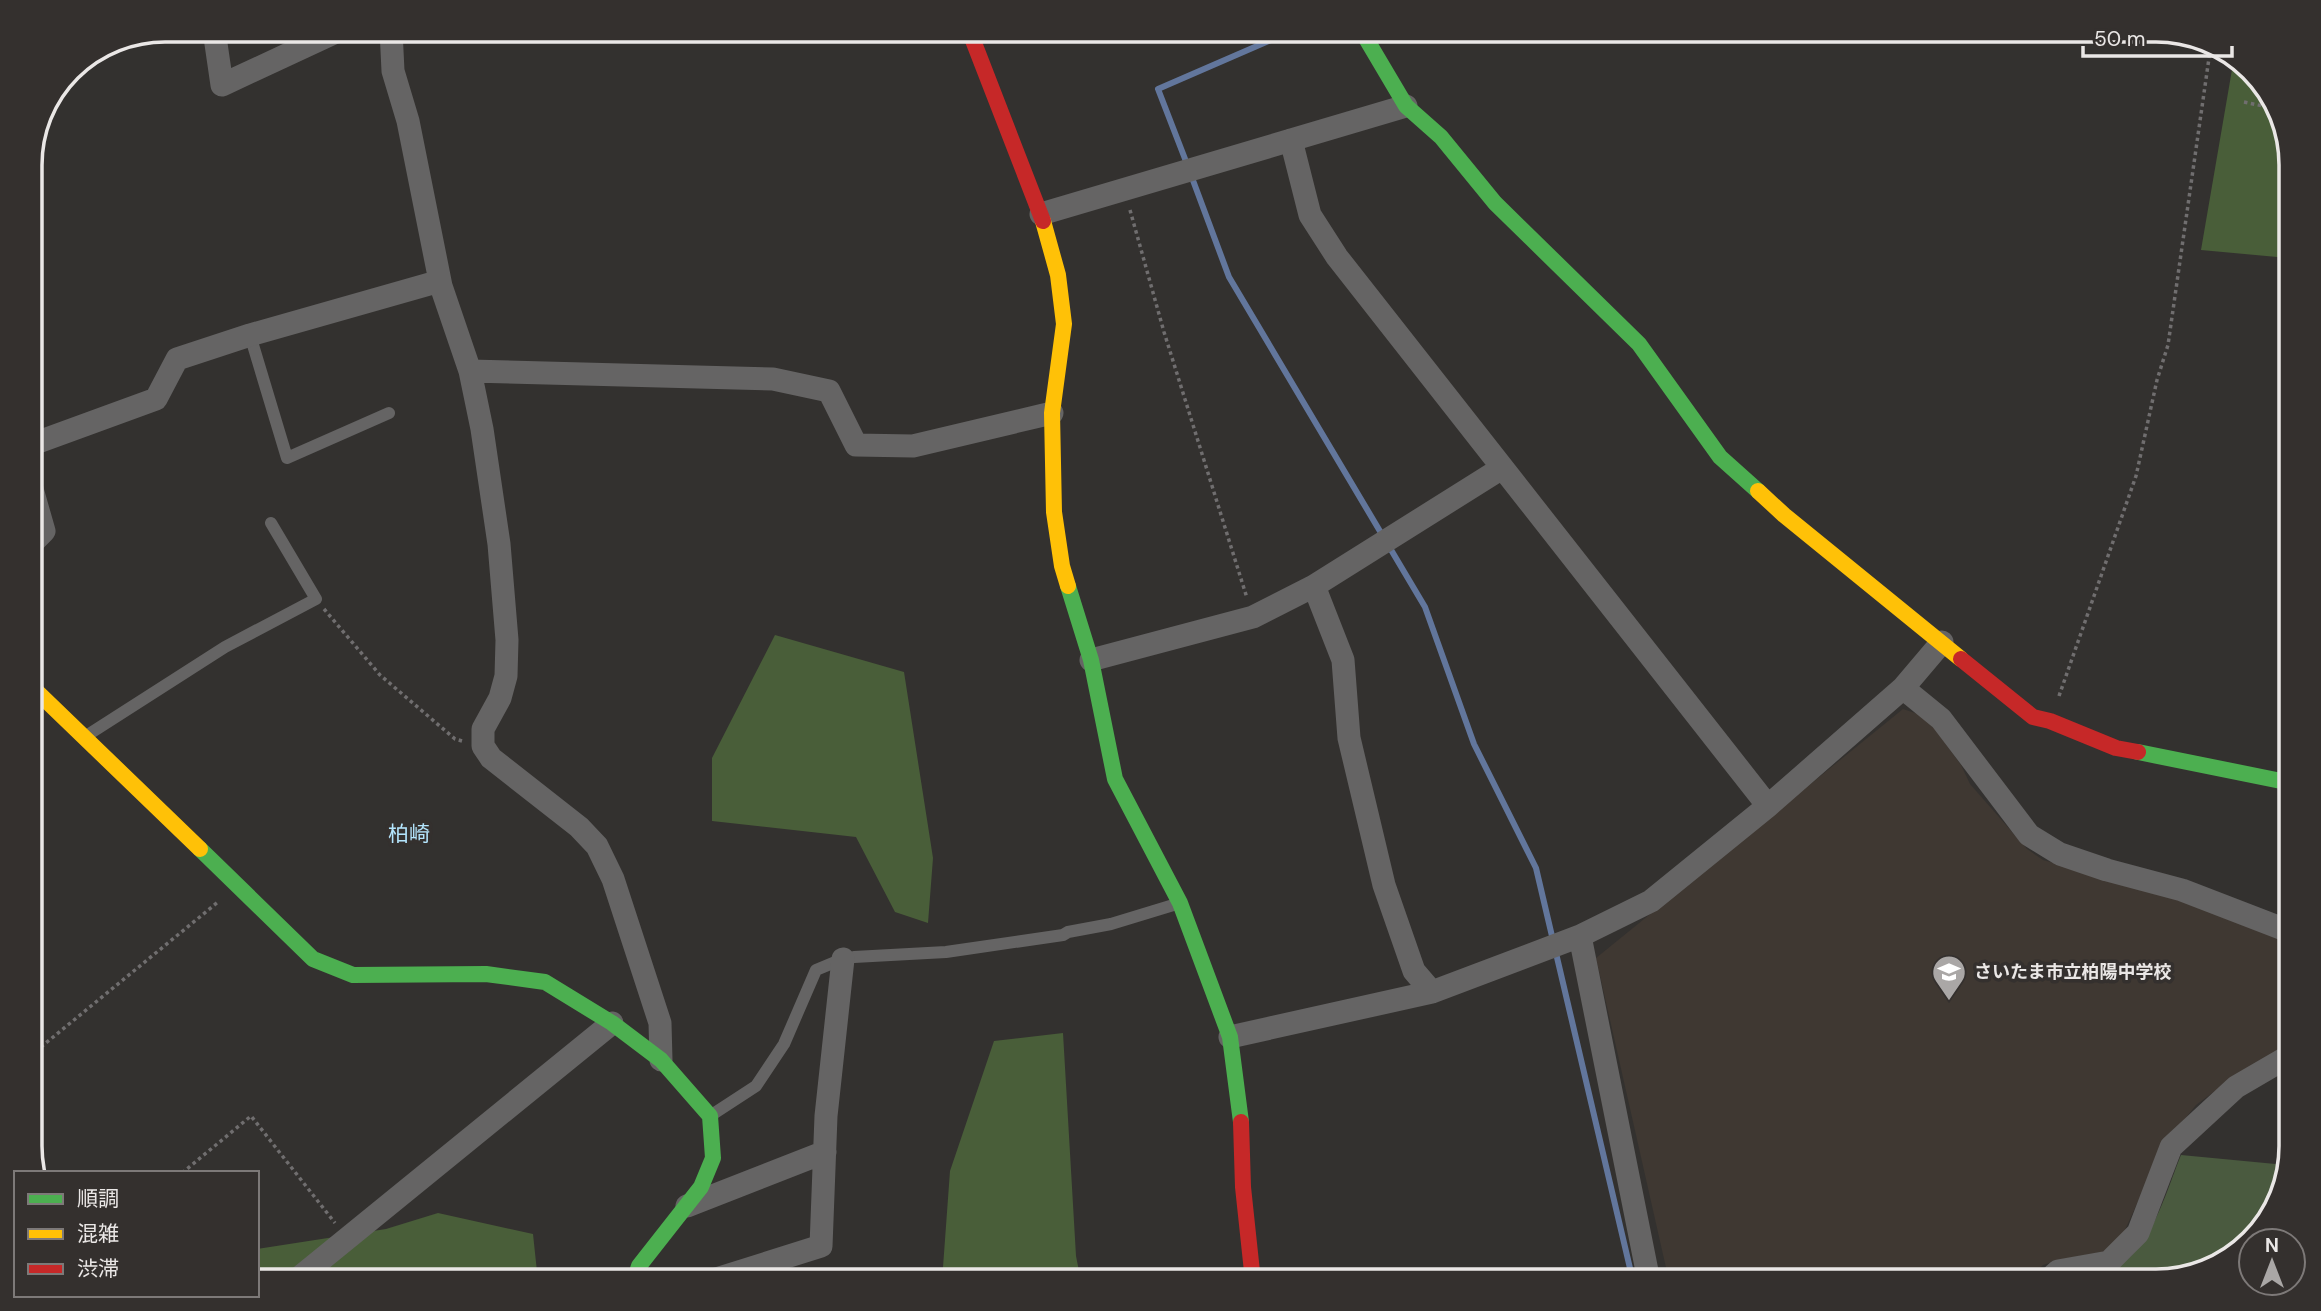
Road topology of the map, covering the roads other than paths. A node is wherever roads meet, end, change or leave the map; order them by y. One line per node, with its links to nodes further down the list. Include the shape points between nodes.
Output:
1 (216, 42): 2 (street, via 222,85)
2 (314, 42)
3 (392, 42): 9 (street, via 393,71 408,121)
4 (974, 42): 8 (street)
5 (1368, 42): 6 (street)
6 (1406, 107): 7 (street); 18 (street, via 1441,137 1495,203 1639,344 1720,457 1784,515)
7 (1291, 140): 8 (street); 15 (street, via 1310,215 1337,257)
8 (1041, 214): 13 (street, via 1058,275 1064,324)
9 (440, 281): 10 (street); 11 (street)
10 (250, 335): 12 (lane, via 287,458); 14 (street, via 177,359 156,399)
11 (470, 371): 13 (street, via 773,379 829,391 856,445 913,446); 32 (street, via 495,518 507,640 506,676 483,729 482,746 597,846 613,879 660,1023)
12 (388, 414)
13 (1052, 414): 19 (street, via 1054,512 1062,566)
14 (42, 441)
15 (1502, 468): 17 (street); 24 (street)
16 (271, 523): 22 (lane, via 316,599 225,647)
17 (1314, 586): 19 (street, via 1253,617); 29 (street, via 1343,660 1349,738 1384,885 1414,971)
18 (1942, 642): 20 (street); 23 (street, via 2033,717 2116,748)
19 (1091, 660): 25 (street, via 1115,779)
20 (1903, 688): 24 (street); 26 (street, via 1941,719 2029,835 2060,853 2182,890)
21 (42, 696): 22 (street)
22 (86, 737): 30 (street, via 313,960 353,975 486,974 545,982)
23 (2279, 781)
24 (1768, 806): 27 (street, via 1651,901)
25 (1180, 903): 28 (lane, via 1063,935 946,952); 31 (street)
26 (2279, 927)
27 (1580, 936): 29 (street); 41 (street)
28 (843, 960): 34 (lane, via 816,970 784,1044 755,1086); 35 (street)
29 (1432, 992): 31 (street)
30 (612, 1023): 32 (street); 37 (street)
31 (1230, 1037): 40 (street, via 1241,1108 1242,1187)
32 (661, 1060): 34 (street)
33 (2279, 1062): 42 (street, via 2236,1087 2171,1147 2137,1233 2109,1262)
34 (710, 1116): 36 (street, via 713,1158)
35 (825, 1152): 36 (street); 39 (street, via 821,1246)
36 (687, 1206): 38 (street)
37 (310, 1269)
38 (638, 1269)
39 (748, 1269)
40 (1252, 1269)
41 (1647, 1269)
42 (2069, 1269)

